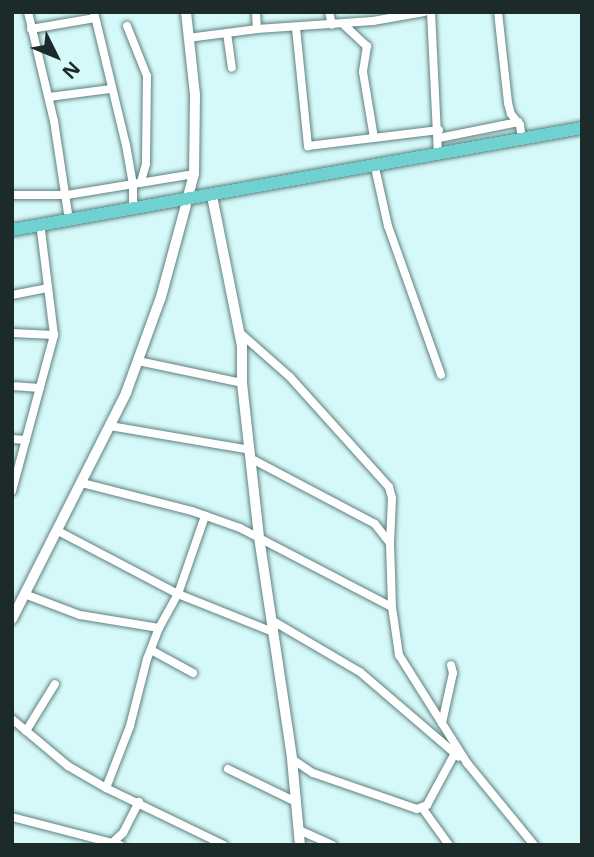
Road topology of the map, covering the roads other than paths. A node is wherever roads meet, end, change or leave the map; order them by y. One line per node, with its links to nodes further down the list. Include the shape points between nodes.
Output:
1 (28, 12): 14 (street)
2 (186, 12): 17 (street)
3 (256, 12): 15 (street)
4 (329, 12): 11 (street)
5 (424, 12): 9 (street)
6 (431, 12): 23 (street)
7 (498, 12): 21 (street, via 508,103)
8 (95, 15): 14 (street); 19 (street)
9 (401, 15): 10 (street)
10 (343, 24): 11 (street); 25 (street, via 367,46 363,72)
11 (332, 25): 13 (street)
12 (127, 26): 31 (street, via 146,76 146,164)
13 (296, 28): 15 (street); 25 (street, via 308,146)
14 (31, 29): 20 (street)
15 (257, 29): 16 (street)
16 (227, 33): 17 (street); 18 (street)
17 (188, 38): 29 (street, via 195,95)
18 (232, 68)
19 (111, 89): 20 (street); 31 (street)
20 (49, 97): 33 (street)
21 (518, 122): 23 (street); 26 (street)
22 (582, 128): 26 (main road)
23 (439, 134): 25 (street); 27 (street)
24 (582, 135): 28 (main road)
25 (374, 138)
26 (522, 139): 27 (main road)
27 (438, 155): 30 (main road)
28 (376, 172): 30 (main road); 47 (street, via 388,226)
29 (194, 174): 31 (street); 35 (street)
30 (318, 179): 34 (main road); 35 (main road)
31 (137, 183): 33 (street); 36 (street)
32 (12, 195): 33 (street)
33 (67, 195): 37 (street)
34 (213, 201): 35 (main road); 43 (street)
35 (187, 203): 36 (main road); 39 (main road); 46 (street)
36 (133, 209): 37 (main road)
37 (68, 220): 38 (main road)
38 (12, 230)
39 (41, 231): 40 (main road); 41 (street)
40 (12, 236)
41 (48, 288): 42 (street); 45 (street)
42 (12, 295)
43 (239, 332): 48 (street); 60 (street, via 290,377 389,487)
44 (12, 333): 45 (street)
45 (54, 335): 50 (street)
46 (138, 361): 48 (street); 51 (street)
47 (441, 375)
48 (242, 383): 54 (street)
49 (12, 386): 50 (street)
50 (40, 387): 53 (street)
51 (110, 426): 54 (street); 55 (street)
52 (12, 439): 53 (street)
53 (26, 440): 56 (street)
54 (250, 454): 59 (street); 60 (street, via 375,524)
55 (82, 483): 57 (street); 58 (street)
56 (12, 491)
57 (205, 516): 59 (street); 61 (street)
58 (58, 531): 61 (street); 62 (street)
59 (259, 537): 63 (street); 65 (street)
60 (390, 543): 63 (street)
61 (178, 594): 65 (street); 66 (street)
62 (27, 595): 64 (street); 66 (street, via 80,615)
63 (392, 607): 72 (street, via 399,655)
64 (12, 619)
65 (273, 627): 76 (street, via 360,672); 77 (street)
66 (159, 628): 67 (street)
67 (151, 650): 69 (street); 73 (street)
68 (451, 665): 72 (street)
69 (193, 673)
70 (55, 684): 75 (street)
71 (12, 719): 75 (street)
72 (442, 723): 78 (street)
73 (130, 726): 74 (street); 80 (street)
74 (140, 730)
75 (26, 731): 80 (street, via 68,766)
76 (455, 753): 78 (street); 83 (street)
77 (292, 759): 82 (street); 83 (street, via 313,773)
78 (467, 763): 91 (street)
79 (228, 769): 82 (street)
80 (106, 788): 81 (street)
81 (139, 802): 86 (street); 87 (street)
82 (296, 802): 85 (street)
83 (423, 809): 90 (street)
84 (12, 817): 86 (street)
85 (299, 830): 88 (street); 89 (street)
86 (114, 844)
87 (224, 845)
88 (300, 845)
89 (333, 845)
90 (449, 845)
91 (534, 845)

